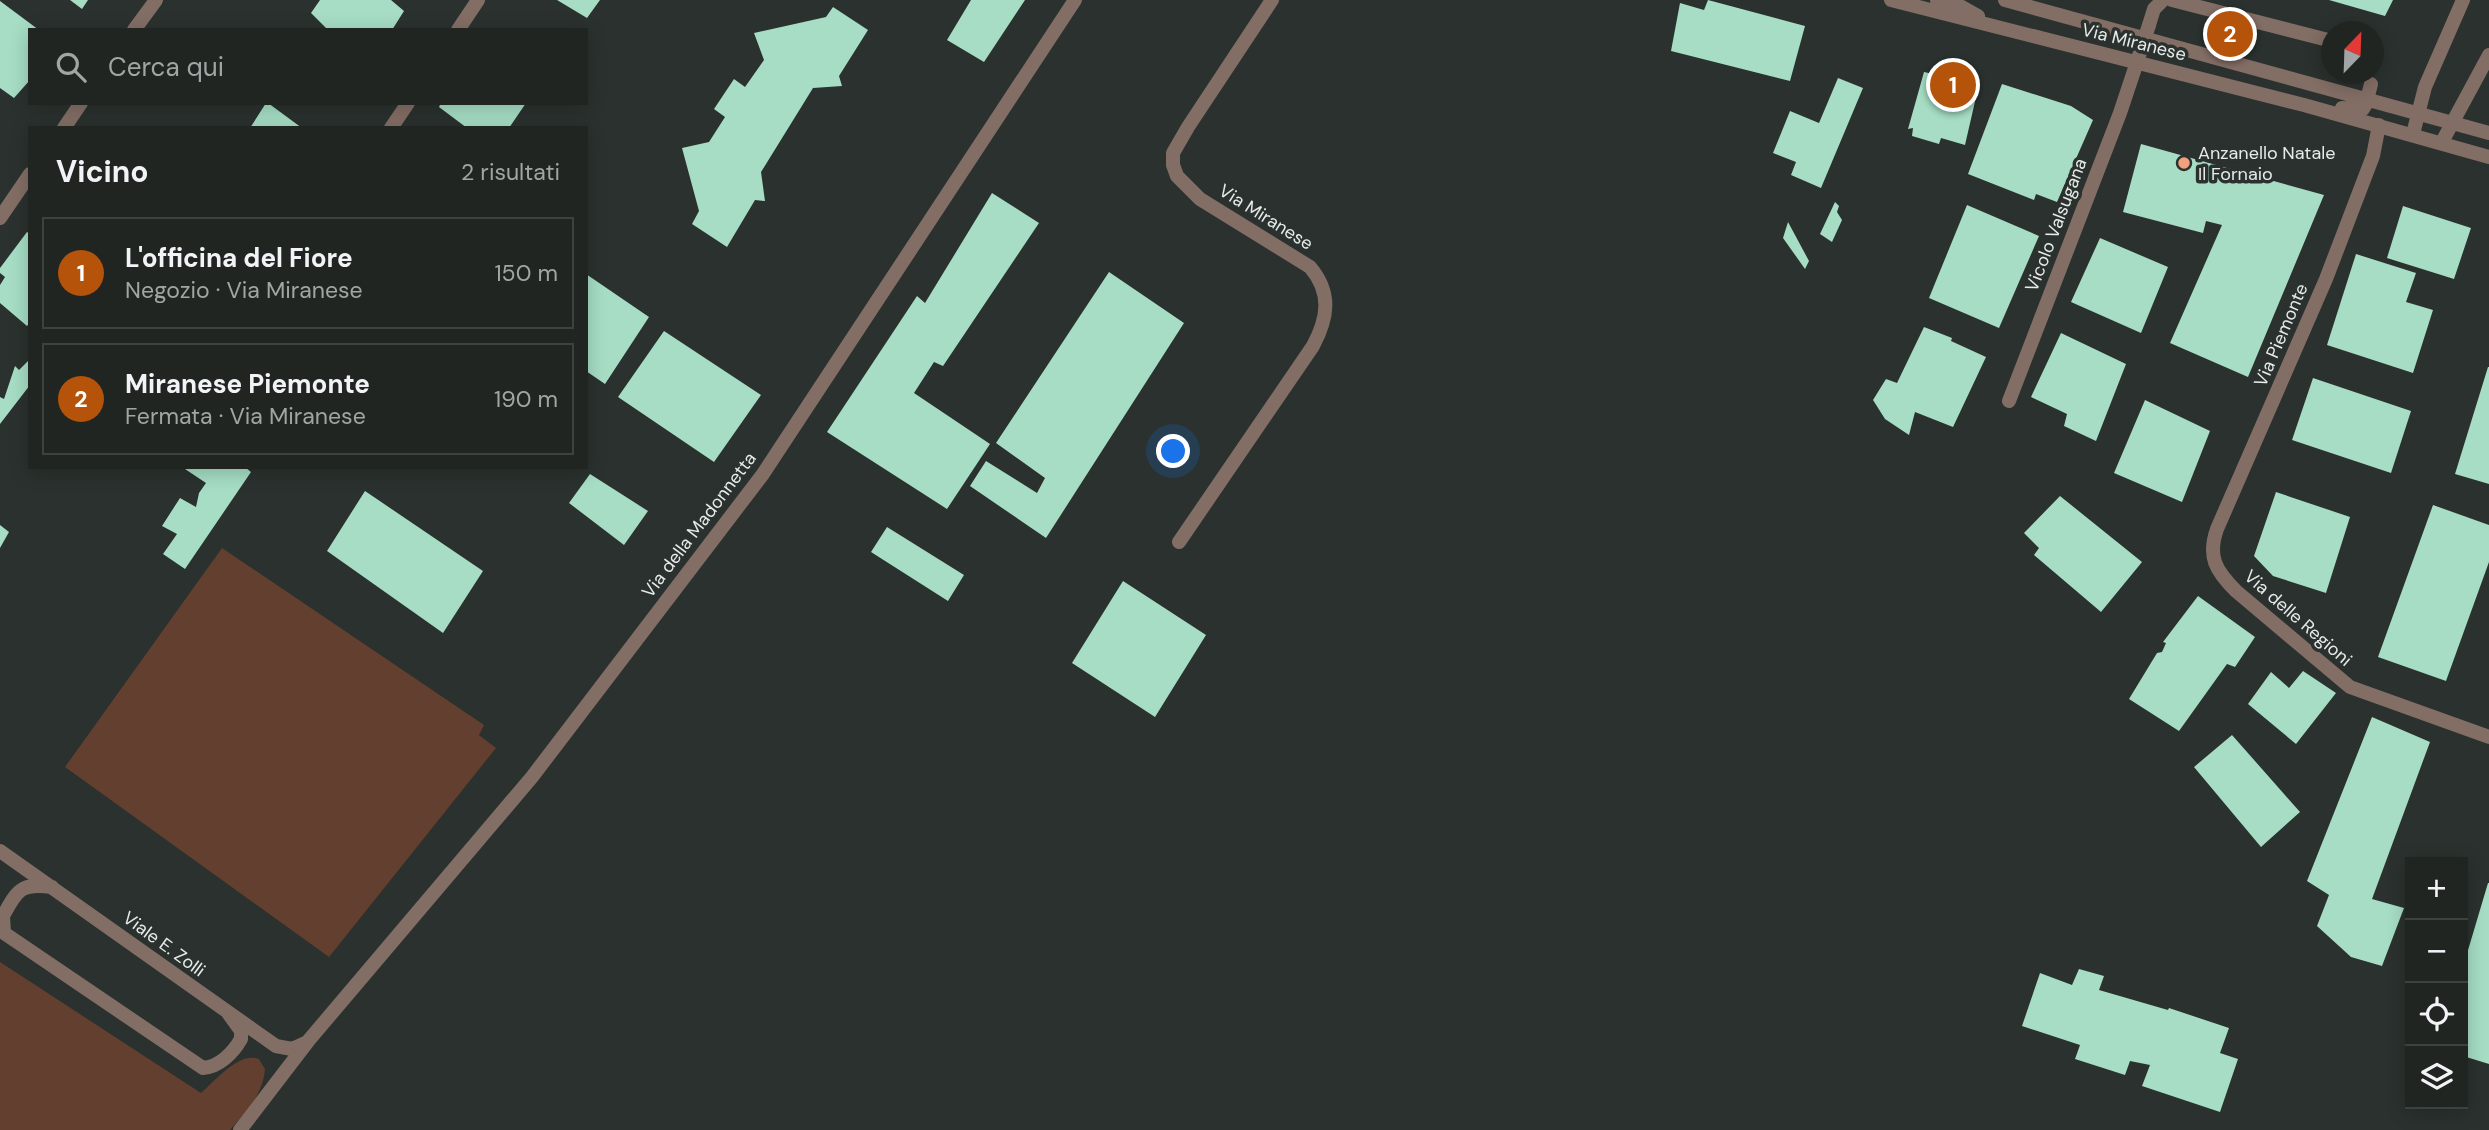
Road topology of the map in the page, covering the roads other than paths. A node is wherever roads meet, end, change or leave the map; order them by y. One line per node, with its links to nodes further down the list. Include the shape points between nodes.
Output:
1 (156, 0): 12 (street)
2 (478, 0): 13 (street)
3 (1075, 0): 42 (street, Via della Madonnetta, via 763,474 532,777)
4 (1272, 0): 36 (street, Via Miranese, via 1172,153 1173,165 1177,176 1200,199 1310,267 1324,289 1326,314 1313,346)
5 (1891, 0): 14 (street, Via Miranese)
6 (1937, 0): 11 (street)
7 (2004, 0): 15 (street)
8 (2163, 0): 15 (street, Vicolo Valsugana, via 2154,9)
9 (2172, 0): 16 (street)
10 (2463, 0): 24 (street)
11 (1963, 4): 14 (street)
12 (135, 28)
13 (459, 28)
14 (2002, 28): 18 (street, Via Miranese)
15 (2146, 32): 18 (street, Vicolo Valsugana); 20 (street)
16 (2321, 38)
17 (2489, 55): 25 (street)
18 (2137, 62): 23 (street, Via Miranese); 35 (street, Vicolo Valsugana)
19 (2371, 84): 20 (street)
20 (2368, 99): 23 (street, via 2360,110 2334,106); 24 (street)
21 (80, 105): 27 (street)
22 (407, 105): 28 (street)
23 (2320, 110): 26 (street, Via Miranese)
24 (2418, 113): 25 (street); 30 (street)
25 (2453, 123): 29 (street); 31 (street)
26 (2379, 125): 30 (street, Via Miranese); 37 (street, Via Piemonte, via 2373,156 2326,279 2217,529)
27 (67, 126)
28 (392, 126)
29 (2489, 133)
30 (2413, 134): 31 (street, Via Miranese)
31 (2442, 142): 32 (street, Via Miranese)
32 (2489, 157)
33 (28, 177): 34 (street)
34 (0, 218)
35 (2009, 401)
36 (1179, 542)
37 (2213, 557): 38 (street, Via delle Regioni, via 2236,592 2342,683)
38 (2488, 733)
39 (0, 851): 40 (street, Viale E. Zolli)
40 (52, 887): 41 (street, Viale E. Zolli); 41 (street, via 25,886 3,916 4,933 203,1068 222,1061 241,1040 241,1031)
41 (228, 1013): 42 (street, Viale E. Zolli, via 276,1046 292,1049)
42 (309, 1040): 43 (street, Via della Madonnetta)
43 (240, 1130)

